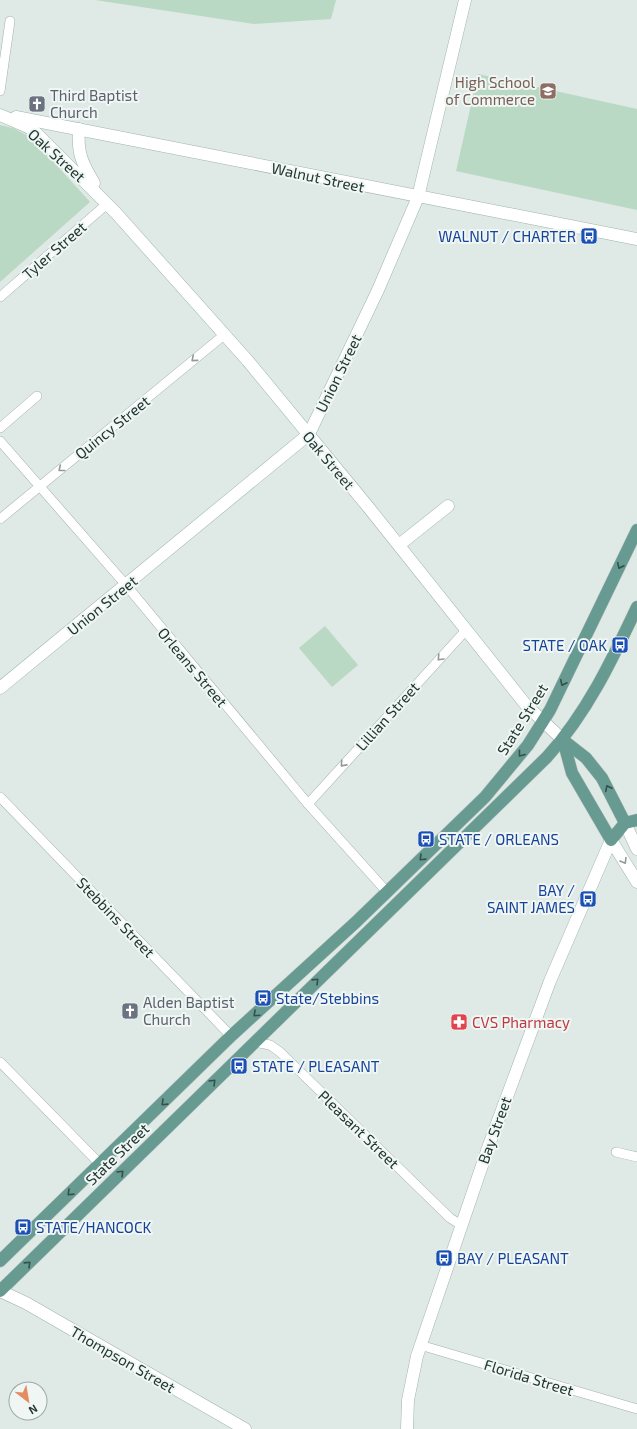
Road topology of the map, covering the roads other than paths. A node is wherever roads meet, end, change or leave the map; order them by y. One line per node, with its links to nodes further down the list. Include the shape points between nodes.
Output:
1 (465, 0): 6 (main road, Union Street)
2 (10, 21): 3 (street)
3 (0, 91)
4 (0, 115): 5 (main road, Walnut Street); 7 (main road, Oak Street, via 36,133)
5 (79, 129): 6 (main road, Walnut Street); 7 (main road, Oak Street, via 81,162)
6 (418, 197): 8 (main road, Walnut Street); 13 (main road, Union Street, via 378,290)
7 (107, 204): 9 (street, Tyler Street); 10 (main road, Oak Street)
8 (637, 239)
9 (0, 297)
10 (224, 335): 13 (main road, Oak Street); 15 (street, Quincy Street, one-way to 15)
11 (37, 396): 12 (street)
12 (0, 428)
13 (308, 434): 19 (main road, Oak Street); 20 (main road, Union Street)
14 (0, 441): 15 (street, Orleans Street)
15 (39, 486): 17 (street, Quincy Street); 20 (street, Orleans Street)
16 (448, 506): 19 (main road)
17 (0, 519)
18 (637, 530): 24 (main road, State Street, one-way to 24)
19 (399, 545): 22 (main road, Oak Street)
20 (126, 585): 23 (main road, Union Street); 27 (street, Orleans Street)
21 (637, 607): 25 (main road, State Street, via 597,688)
22 (467, 629): 24 (main road, Oak Street, via 526,705); 27 (street, Lillian Street, one-way to 27)
23 (0, 688)
24 (543, 722): 25 (main road, Oak Street); 32 (main road, State Street, one-way to 32, via 528,745 485,798)
25 (563, 740): 28 (main road, one-way to 25, via 586,758); 29 (main road, via 572,773); 33 (main road, State Street)
26 (0, 797): 35 (street, Stebbins Street)
27 (308, 804): 32 (street, Orleans Street)
28 (631, 821): 29 (main road); 30 (main road)
29 (611, 840): 31 (main road, one-way to 31); 41 (main road, Bay Street, via 550,981)
30 (637, 849)
31 (637, 882)
32 (387, 892): 33 (main road); 34 (main road, State Street, one-way to 34)
33 (397, 902): 36 (main road, State Street, one-way to 33)
34 (243, 1026): 35 (main road, State Street); 36 (main road)
35 (232, 1036): 40 (main road, State Street, one-way to 40)
36 (255, 1041): 41 (street, Pleasant Street, via 270,1045 280,1052 450,1218); 43 (main road, State Street, one-way to 36)
37 (0, 1062): 40 (street)
38 (616, 1152): 39 (street)
39 (637, 1157)
40 (100, 1164): 42 (main road, State Street, one-way to 42)
41 (461, 1225): 44 (main road, Bay Street)
42 (0, 1261)
43 (0, 1291): 46 (main road, Thompson Street, via 26,1303)
44 (420, 1345): 45 (street, Florida Street); 47 (main road, Bay Street, via 413,1371)
45 (637, 1409)
46 (245, 1429)
47 (407, 1429)

